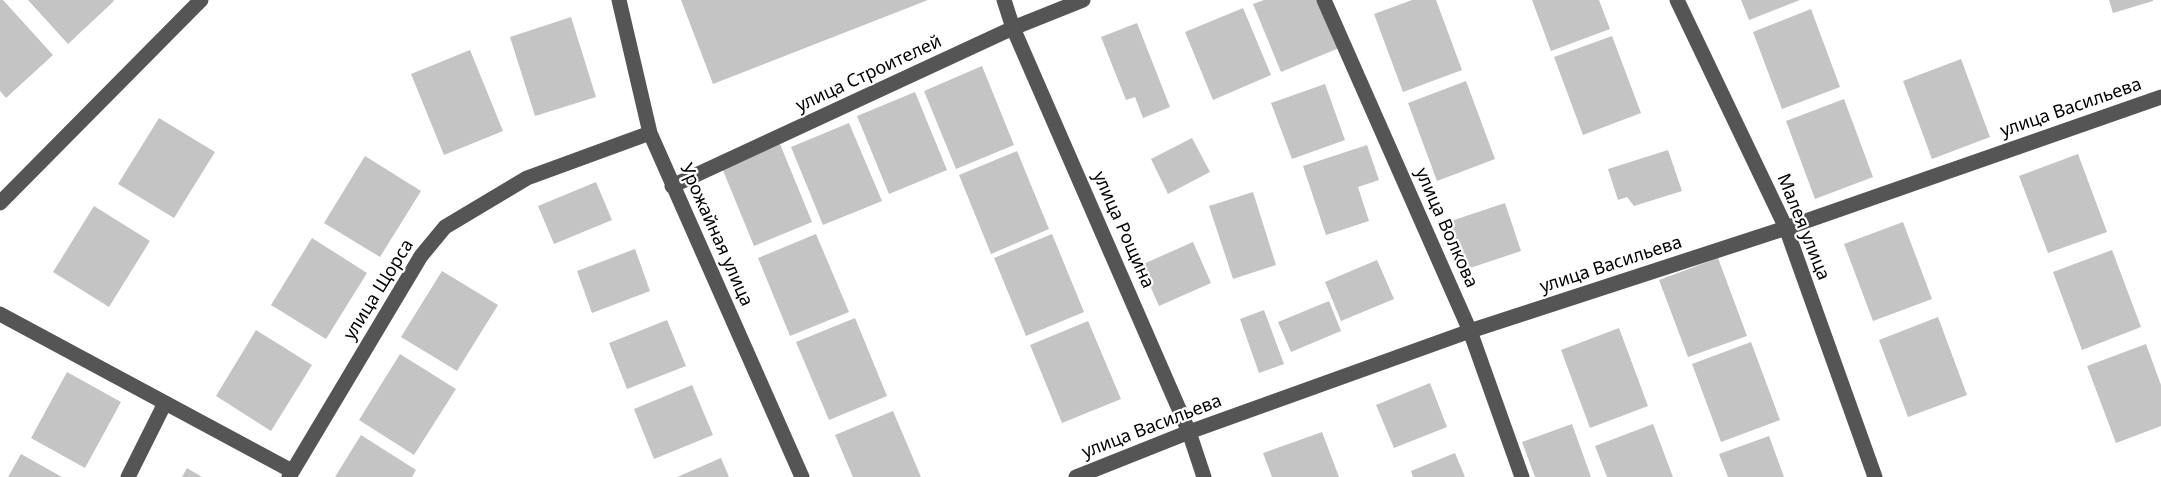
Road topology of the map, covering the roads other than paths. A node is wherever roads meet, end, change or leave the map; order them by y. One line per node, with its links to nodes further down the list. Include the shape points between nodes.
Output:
1 (201, 0): 11 (street)
2 (619, 0): 9 (street, Урожайная улица)
3 (1004, 0): 7 (street, улица Рощина)
4 (1083, 0): 7 (street, улица Строителей)
5 (1324, 0): 14 (street, улица Волкова)
6 (1677, 0): 12 (street, Малея улица)
7 (1013, 28): 10 (street, улица Строителей); 16 (street, улица Рощина)
8 (2161, 97): 12 (street, улица Васильева)
9 (650, 132): 10 (street, Урожайная улица); 17 (street, улица Щорса, via 527,177 445,227 421,256)
10 (672, 186): 19 (street, Урожайная улица)
11 (0, 202)
12 (1786, 228): 14 (street, улица Васильева); 23 (street, Малея улица)
13 (0, 314): 15 (street)
14 (1470, 331): 16 (street, улица Васильева); 22 (street, улица Волкова)
15 (165, 403): 17 (street); 18 (street)
16 (1189, 432): 20 (street, улица Васильева); 21 (street, улица Рощина)
17 (291, 474)
18 (128, 477)
19 (802, 477)
20 (1076, 477)
21 (1204, 477)
22 (1522, 477)
23 (1875, 477)

